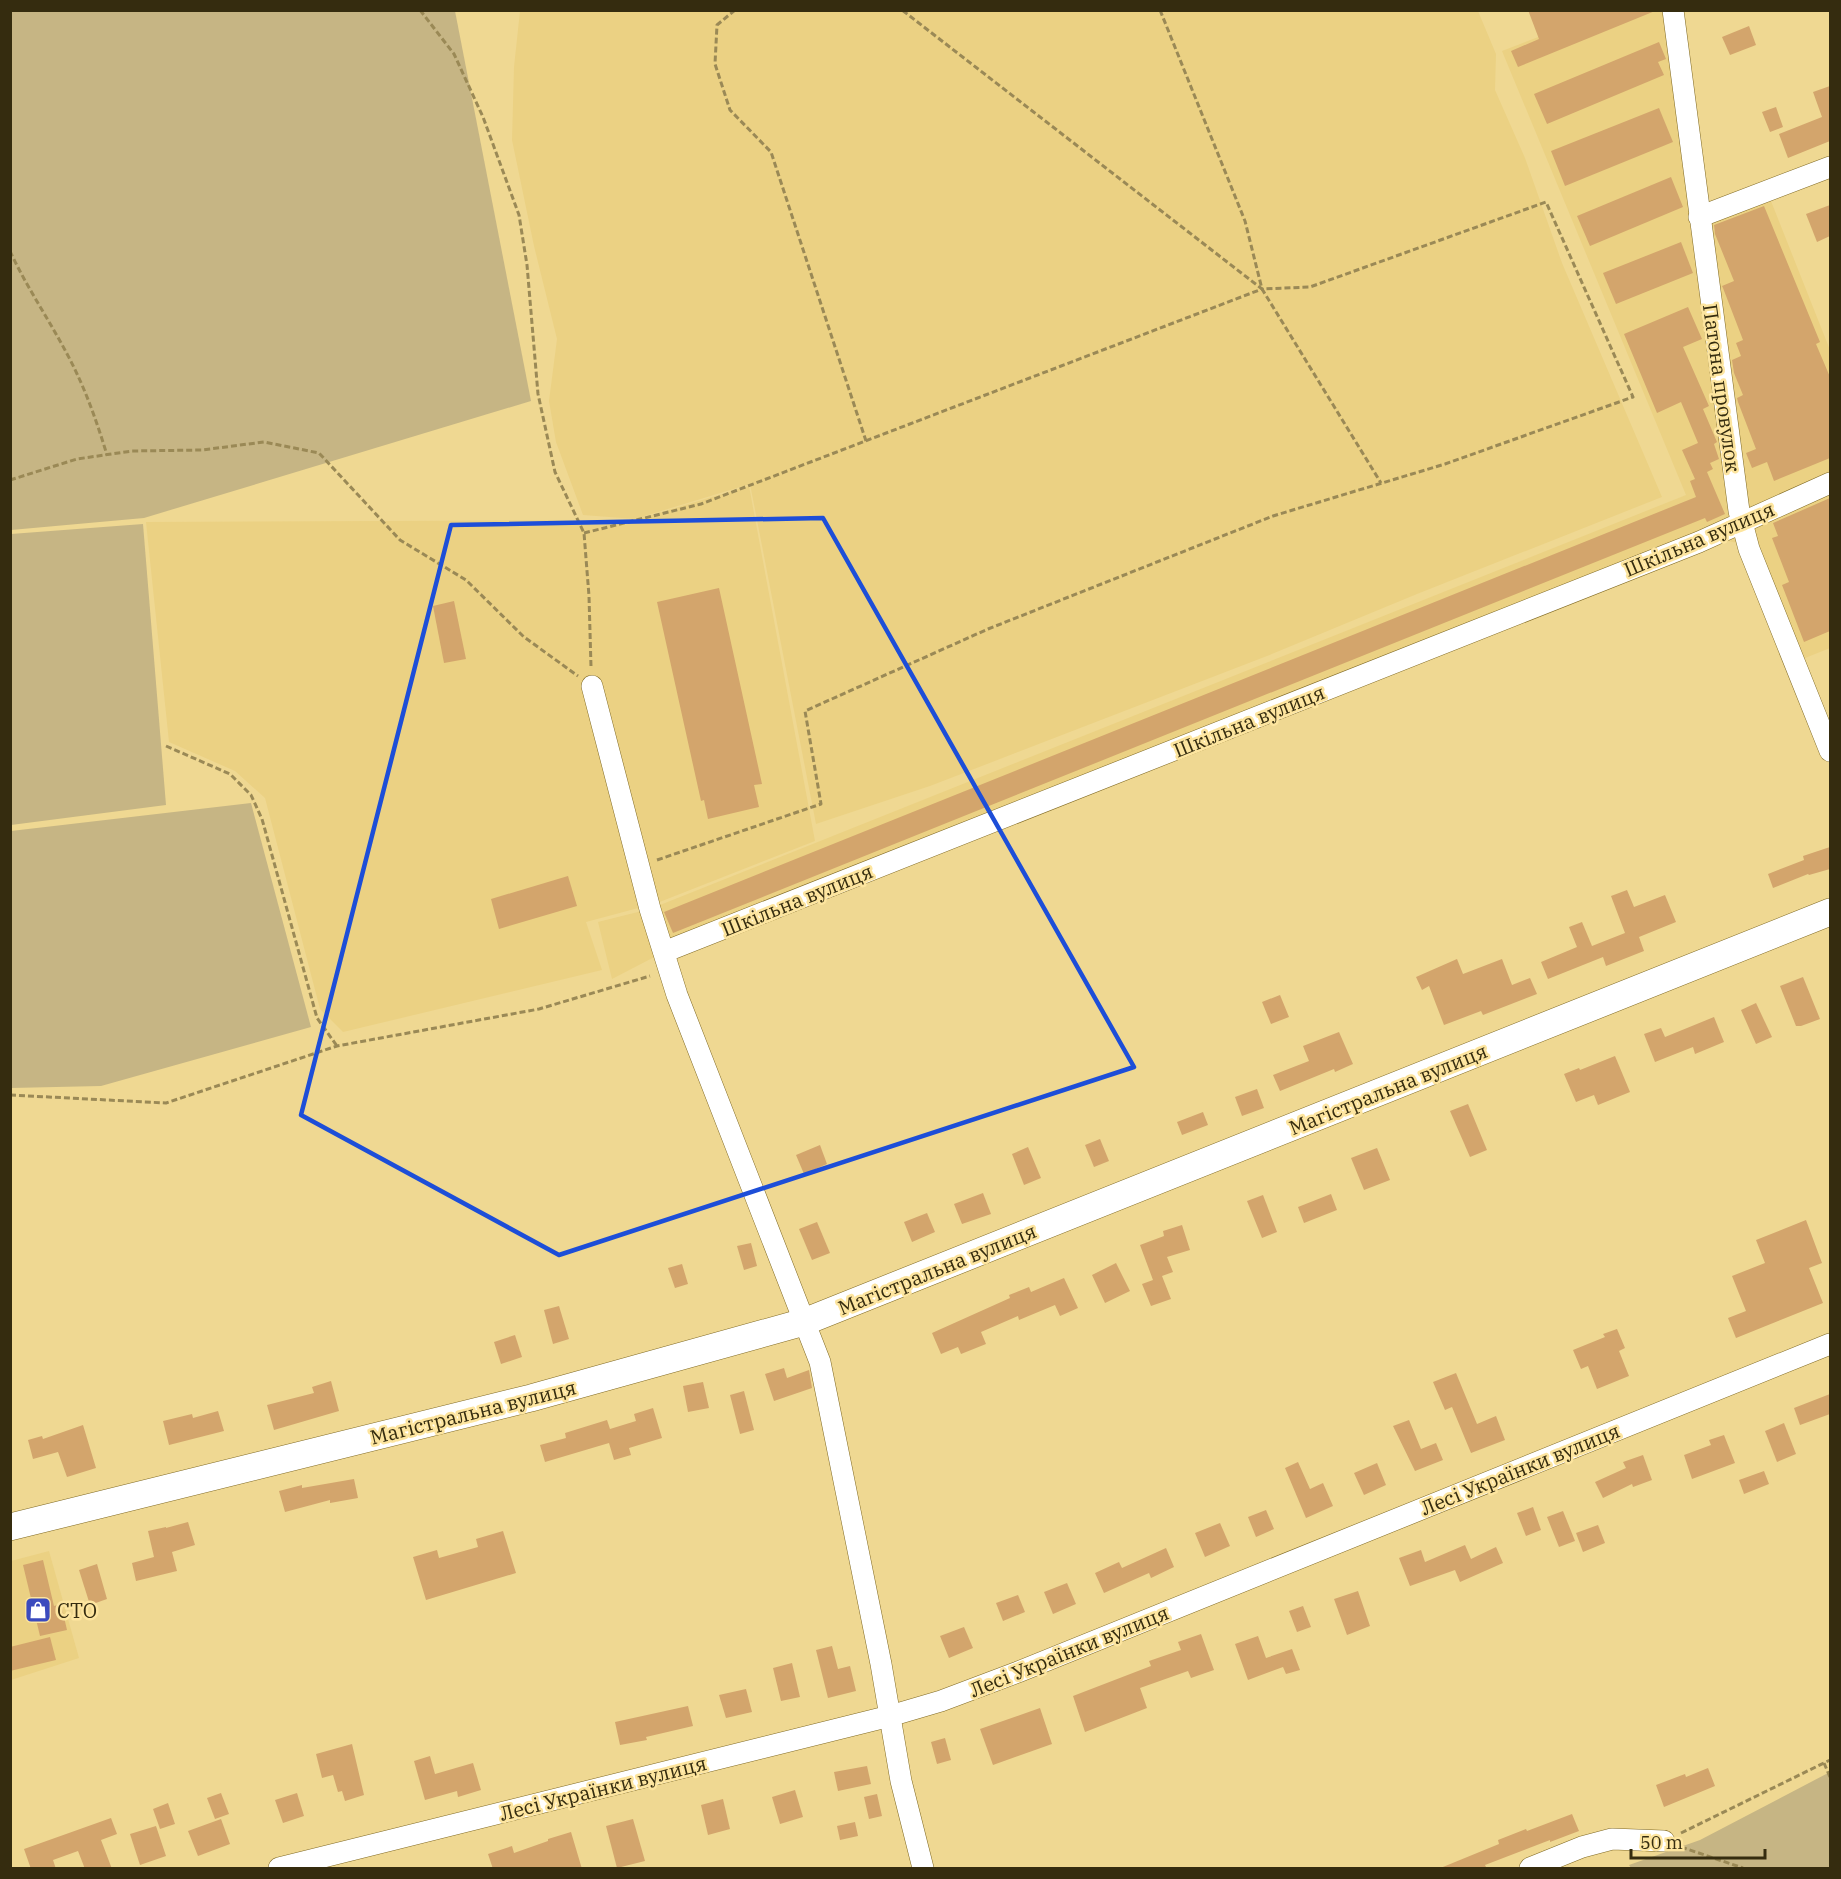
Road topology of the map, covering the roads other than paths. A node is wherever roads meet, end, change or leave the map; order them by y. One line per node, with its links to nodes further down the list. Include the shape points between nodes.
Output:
1 (1673, 10): 3 (street, Патона провулок)
2 (1830, 167): 3 (street)
3 (1699, 217): 5 (street, Патона провулок)
4 (1830, 483): 5 (street, Шкільна вулиця)
5 (1742, 523): 7 (street, Патона провулок); 9 (street, Шкільна вулиця)
6 (592, 686): 9 (street)
7 (1830, 751)
8 (1830, 912): 10 (main road, Магістральна вулиця)
9 (667, 961): 10 (street, via 691,1034)
10 (804, 1322): 12 (main road, Магістральна вулиця, via 521,1401); 13 (street, via 823,1377)
11 (1830, 1344): 13 (street, Лесі Українки вулиця, via 1018,1672)
12 (10, 1527)
13 (890, 1716): 15 (street, Лесі Українки вулиця); 16 (street)
14 (1664, 1841): 17 (street, via 1611,1839)
15 (279, 1869)
16 (922, 1869)
17 (1530, 1869)

